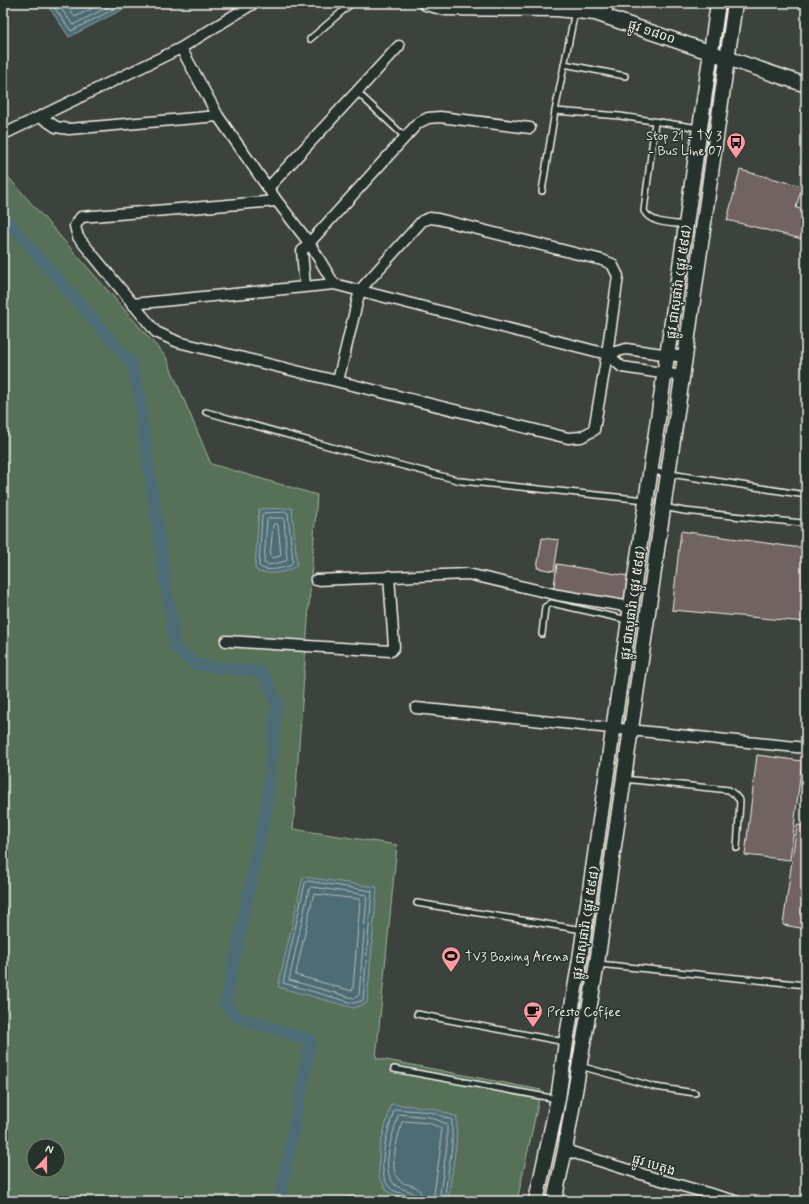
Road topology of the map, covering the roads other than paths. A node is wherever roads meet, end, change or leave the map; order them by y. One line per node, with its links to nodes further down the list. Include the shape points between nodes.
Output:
1 (254, 3): 10 (street)
2 (352, 3): 8 (lane)
3 (426, 3): 7 (main road, ផ្លូវ ១៨០០, via 462,9)
4 (718, 3): 11 (main road, ផ្លូវ ជាសុផារ៉ា (ផ្លូវ ៥៩៨))
5 (735, 3): 12 (main road, ផ្លូវ ជាសុផារ៉ា (ផ្លូវ ៥៩៨))
6 (607, 9): 7 (main road, ផ្លូវ ១៨០០); 11 (main road, ផ្លូវ ១៨០០)
7 (575, 10): 13 (lane)
8 (310, 39)
9 (399, 46): 16 (street)
10 (181, 48): 18 (street); 19 (street)
11 (710, 51): 12 (main road, ផ្លូវ ១៨០០); 22 (main road, ផ្លូវ ជាសុផារ៉ា (ផ្លូវ ៥៩៨))
12 (727, 57): 15 (main road, ផ្លូវ ១៨០០); 36 (main road, ផ្លូវ ជាសុផារ៉ា (ផ្លូវ ៥៩៨))
13 (564, 64): 14 (lane); 17 (lane)
14 (625, 76)
15 (806, 84)
16 (357, 92): 24 (lane); 25 (street)
17 (555, 111): 20 (lane, via 620,116); 26 (lane)
18 (41, 116): 19 (street, via 56,127 69,129); 23 (street)
19 (218, 116): 25 (street)
20 (655, 122): 22 (lane); 28 (lane, via 644,211 646,216 654,220)
21 (530, 128): 24 (street, via 428,118 418,123)
22 (699, 128): 28 (main road, ផ្លូវ ជាសុផារ៉ា (ផ្លូវ ៥៩៨))
23 (4, 134)
24 (406, 138): 29 (street)
25 (268, 188): 27 (street)
26 (542, 191)
27 (277, 201): 29 (street); 33 (street, via 81,217 75,226 78,237)
28 (686, 225): 35 (main road, ផ្លូវ ជាសុផារ៉ា (ផ្លូវ ៥៩៨))
29 (310, 244): 30 (street); 31 (street, via 302,251)
30 (334, 284): 31 (street); 32 (street)
31 (305, 287): 33 (street)
32 (360, 290): 34 (street); 34 (street, via 422,221 430,218 595,258 612,264 618,276); 39 (street)
33 (132, 304): 39 (street, via 156,332 178,342)
34 (607, 354): 35 (street, via 626,349); 37 (street, via 622,367); 39 (street, via 594,430 568,438)
35 (668, 354): 36 (street); 37 (main road, ផ្លូវ ជាសុផារ៉ា (ផ្លូវ ៥៩៨))
36 (685, 357): 38 (main road, ផ្លូវ ជាសុផារ៉ា (ផ្លូវ ៥៩៨))
37 (665, 373): 38 (street); 41 (main road, ផ្លូវ ជាសុផារ៉ា (ផ្លូវ ៥៩៨))
38 (682, 376): 42 (main road, ផ្លូវ ជាសុផារ៉ា (ផ្លូវ ៥៩៨))
39 (338, 381)
40 (206, 412): 44 (lane, via 461,481)
41 (650, 471): 42 (lane); 44 (main road, ផ្លូវ ជាសុផារ៉ា (ផ្លូវ ៥៩៨))
42 (668, 474): 43 (lane); 45 (main road, ផ្លូវ ជាសុផារ៉ា (ផ្លូវ ៥៩៨))
43 (806, 495)
44 (646, 500): 47 (main road, ផ្លូវ ជាសុផារ៉ា (ផ្លូវ ៥៩៨))
45 (663, 507): 46 (lane); 48 (main road, ផ្លូវ ជាសុផារ៉ា (ផ្លូវ ៥៩៨))
46 (802, 523)
47 (641, 540): 48 (main road); 51 (main road, ផ្លូវ ជាសុផារ៉ា (ផ្លូវ ៥៩៨))
48 (658, 542): 56 (main road, ផ្លូវ ជាសុផារ៉ា (ផ្លូវ ៥៩៨))
49 (389, 576): 50 (street); 51 (street, via 468,574); 53 (street, via 394,647 391,651)
50 (316, 580)
51 (630, 614): 52 (lane, via 551,603 544,607); 55 (main road, ផ្លូវ ជាសុផារ៉ា (ផ្លូវ ៥៩៨))
52 (542, 634)
53 (226, 641)
54 (416, 708): 55 (street)
55 (614, 728): 56 (street); 61 (main road, ផ្លូវ ជាសុផារ៉ា (ផ្លូវ ៥៩៨))
56 (631, 729): 57 (street); 58 (main road, ផ្លូវ ជាសុផារ៉ា (ផ្លូវ ៥៩៨))
57 (806, 748)
58 (624, 779): 59 (lane, via 729,790 740,801); 62 (main road, ផ្លូវ ជាសុផារ៉ា (ផ្លូវ ៥៩៨))
59 (737, 848)
60 (417, 903): 61 (lane)
61 (584, 931): 64 (main road, ផ្លូវ ជាសុផារ៉ា (ផ្លូវ ៥៩៨))
62 (597, 964): 63 (lane); 65 (main road, ផ្លូវ ជាសុផារ៉ា (ផ្លូវ ៥៩៨))
63 (806, 985)
64 (573, 999): 65 (main road); 67 (main road, ផ្លូវ ជាសុផារ៉ា (ផ្លូវ ៥៩៨))
65 (590, 1002): 68 (main road, ផ្លូវ ជាសុផារ៉ា (ផ្លូវ ៥៩៨))
66 (417, 1014): 67 (lane)
67 (566, 1042): 71 (main road, ផ្លូវ ជាសុផារ៉ា (ផ្លូវ ៥៩៨))
68 (579, 1066): 70 (lane, via 655,1088); 72 (main road, ផ្លូវ ជាសុផារ៉ា (ផ្លូវ ៥៩៨))
69 (394, 1069): 71 (lane)
70 (695, 1093)
71 (558, 1099): 73 (main road, ផ្លូវ ជាសុផារ៉ា (ផ្លូវ ៥៩៨))
72 (565, 1150): 74 (main road, ផ្លូវ ជាសុផារ៉ា (ផ្លូវ ៥៩៨)); 75 (street, ផ្លូវ បេតុង)
73 (536, 1201)
74 (554, 1201)
75 (736, 1201)

